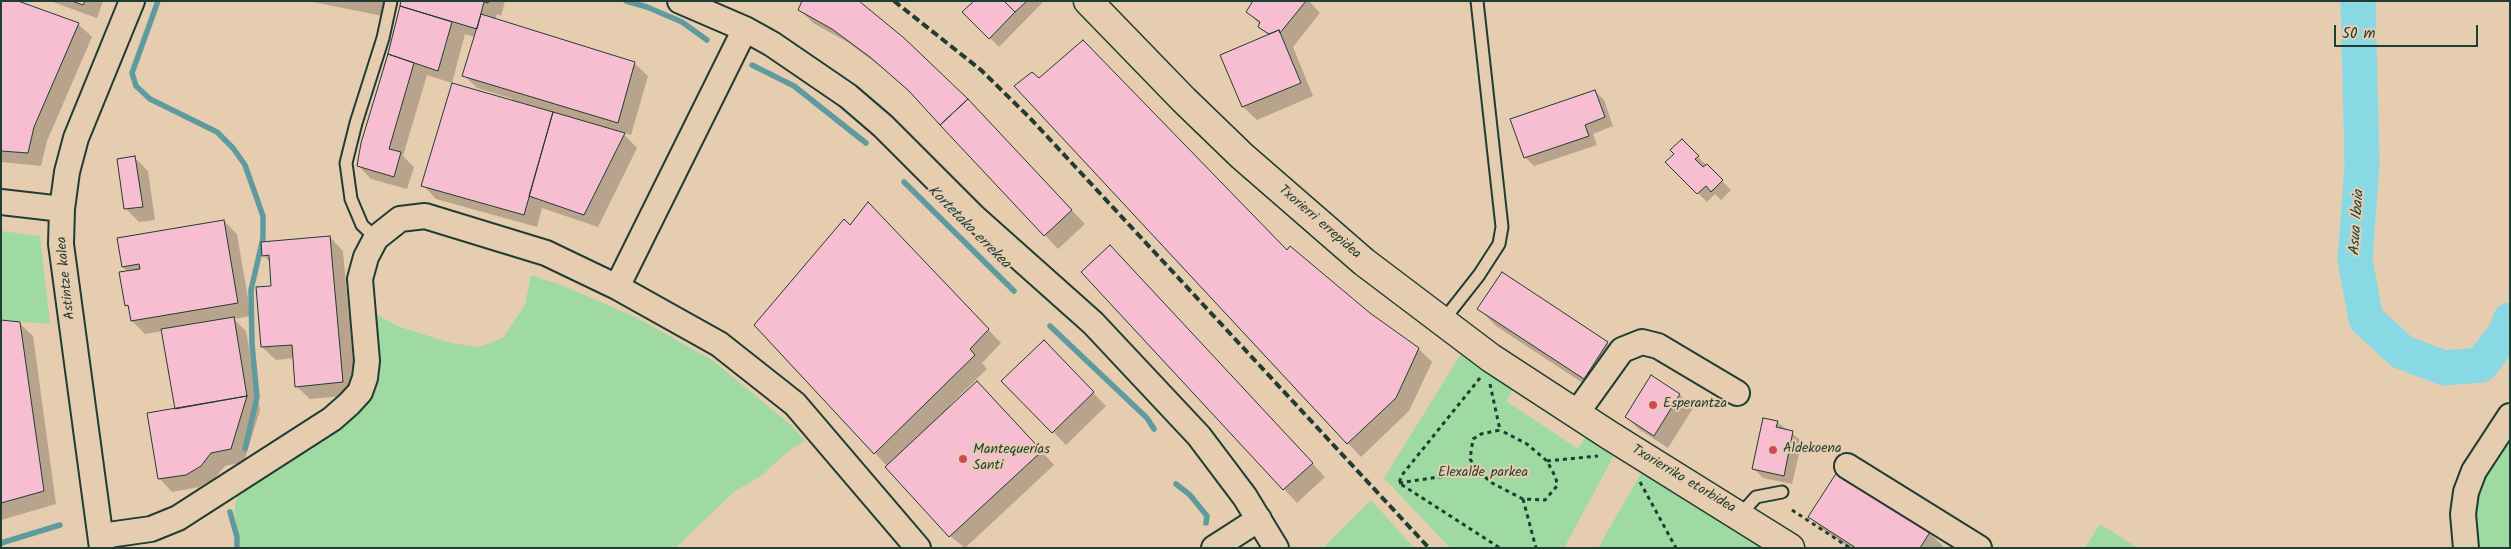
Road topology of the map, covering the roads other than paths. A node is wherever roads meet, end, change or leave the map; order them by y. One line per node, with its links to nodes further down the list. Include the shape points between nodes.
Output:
1 (132, 1): 8 (street, Astintze kalea, via 76,138)
2 (391, 1): 9 (lane, via 346,163 351,199 362,225)
3 (680, 1): 6 (street)
4 (1088, 1): 11 (street, Txorierri errepidea, via 1242,156 1364,262)
5 (1477, 1): 11 (lane, via 1502,226 1498,244 1479,275)
6 (745, 29): 10 (street); 18 (street, via 848,96 883,126 974,217 1093,323 1199,436)
7 (1, 202): 8 (street)
8 (62, 209): 19 (street, Astintze kalea, via 63,263)
9 (376, 238): 10 (street, via 400,218 425,216 476,239 546,253); 19 (street, via 360,279 365,378 360,392 350,404 178,518)
10 (617, 287): 21 (street, via 719,344 796,404)
11 (1442, 322): 13 (street, Txorierri errepidea)
12 (1737, 393): 13 (street, via 1658,346 1642,342 1622,350)
13 (1576, 414): 17 (street, Txorierriko etorbidea)
14 (2510, 416): 25 (street, via 2474,472 2466,492 2463,514)
15 (1847, 466): 20 (street)
16 (1782, 492): 17 (lane, via 1756,497)
17 (1740, 515): 24 (street, Txorierriko etorbidea)
18 (1259, 519): 22 (street); 23 (street)
19 (102, 542)
20 (1973, 546)
21 (918, 548)
22 (1214, 548)
23 (1276, 548)
24 (1790, 548)
25 (2466, 548)

